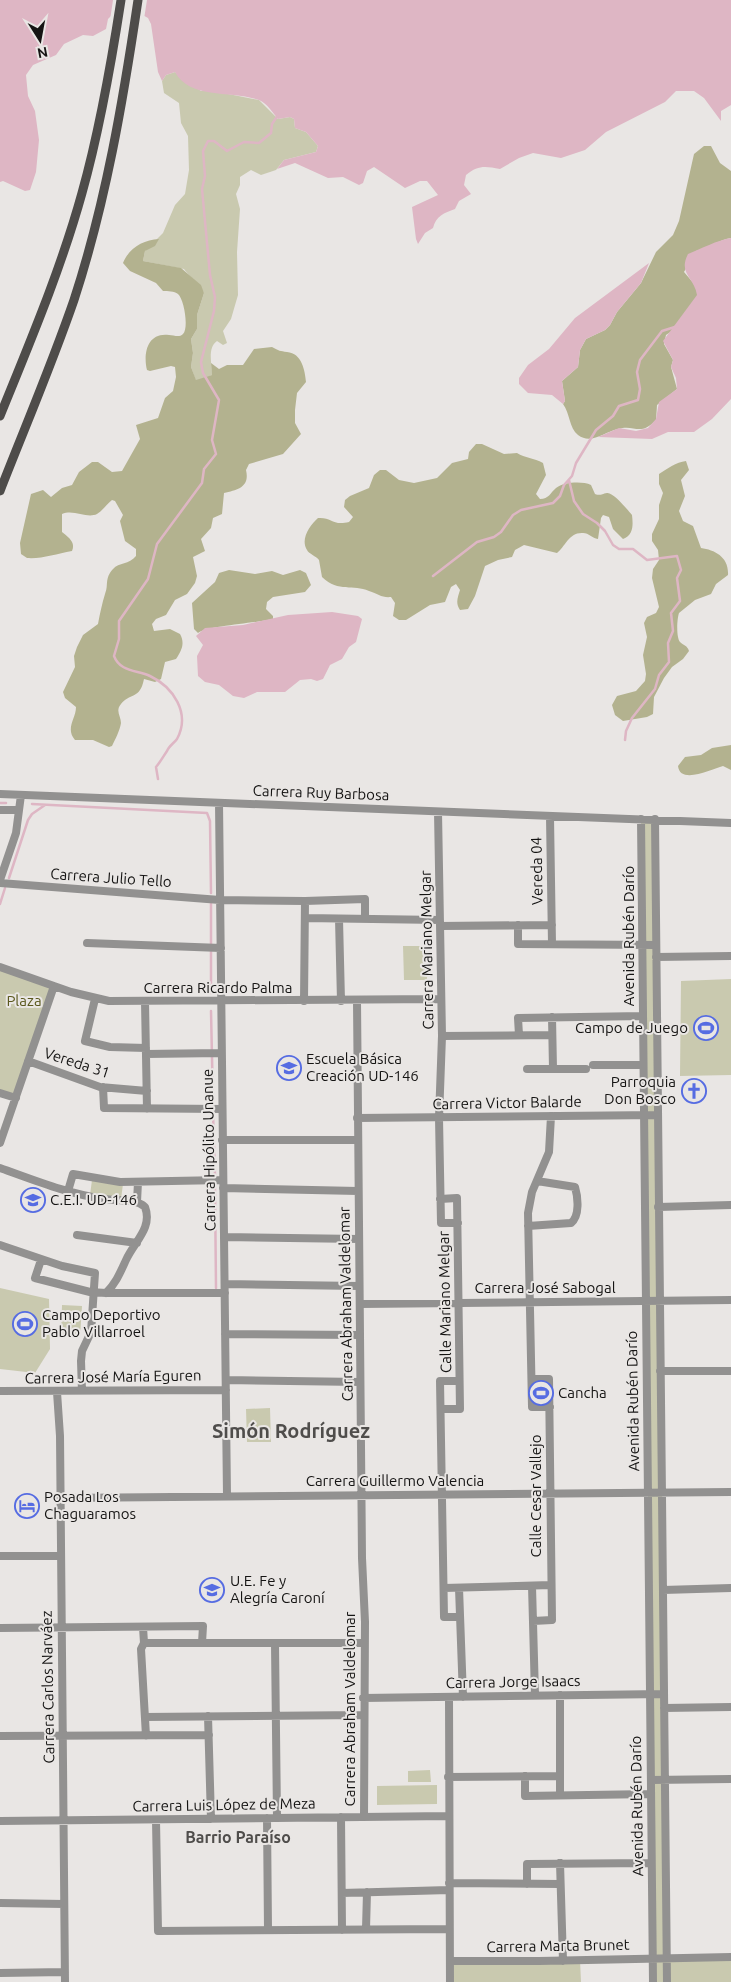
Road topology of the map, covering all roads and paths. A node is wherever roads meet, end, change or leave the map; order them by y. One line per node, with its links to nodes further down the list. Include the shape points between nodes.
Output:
1 (121, 0): 3 (main road, via 110,70 74,221 37,327)
2 (138, 0): 4 (main road, via 128,73 104,189 74,300)
3 (0, 416)
4 (0, 491)
5 (0, 794): 6 (street, Carrera Ruy Barbosa)
6 (21, 795): 7 (street, Carrera Ruy Barbosa); 9 (street)
7 (220, 803): 10 (street, Carrera Ruy Barbosa); 16 (street, Carrera Hipólito Unanue)
8 (0, 810): 9 (street)
9 (19, 810): 15 (street, via 16,833)
10 (438, 812): 11 (street, Carrera Ruy Barbosa); 21 (street, Carrera Mariano Melgar)
11 (550, 817): 12 (street, Carrera Ruy Barbosa); 23 (street, Vereda 04)
12 (641, 819): 13 (street, Carrera Ruy Barbosa); 26 (street, Avenida Rubén Darío)
13 (655, 819): 14 (street); 27 (street, Avenida Rubén Darío)
14 (731, 823)
15 (0, 881): 16 (street, Carrera Julio Tello)
16 (220, 900): 17 (street, Carrera Julio Tello); 28 (street, Carrera Hipólito Unanue)
17 (305, 901): 18 (street); 20 (street, Carrera Julio Tello, via 365,899)
18 (305, 918): 19 (street); 36 (street)
19 (339, 919): 20 (street); 37 (street)
20 (365, 919): 21 (street)
21 (440, 923): 22 (street); 34 (street, Carrera Mariano Melgar)
22 (518, 925): 23 (street); 25 (street, via 518,944)
23 (552, 925): 25 (street, Vereda 04)
24 (87, 942): 28 (street)
25 (552, 944): 26 (street)
26 (642, 945): 27 (street); 40 (street, Avenida Rubén Darío)
27 (656, 945): 30 (street, Avenida Rubén Darío)
28 (214, 947): 35 (street, Carrera Hipólito Unanue)
29 (731, 956): 30 (street)
30 (656, 957): 58 (street, Avenida Rubén Darío)
31 (0, 968): 32 (street, Carrera Ricardo Palma)
32 (54, 986): 33 (street, Carrera Ricardo Palma); 47 (street)
33 (95, 999): 39 (street, Carrera Ricardo Palma); 45 (street, via 85,1041)
34 (441, 999): 38 (street, Carrera Ricardo Palma); 44 (street, Carrera Mariano Melgar)
35 (221, 1001): 36 (street, Carrera Ricardo Palma); 39 (street, Carrera Ricardo Palma); 46 (street, Carrera Hipólito Unanue)
36 (304, 1001): 37 (street, Carrera Ricardo Palma)
37 (340, 1001): 38 (street, Carrera Ricardo Palma)
38 (357, 1001): 60 (street, Carrera Abraham Valdelomar)
39 (145, 1002): 45 (street)
40 (643, 1016): 41 (street); 48 (street, Avenida Rubén Darío)
41 (552, 1018): 42 (street, via 518,1018); 43 (street)
42 (519, 1035): 43 (street); 44 (street)
43 (552, 1035): 50 (street)
44 (442, 1036): 61 (street, Carrera Mariano Melgar)
45 (146, 1051): 46 (street); 52 (street)
46 (215, 1053): 56 (street, Carrera Hipólito Unanue)
47 (28, 1061): 51 (street, Vereda 31); 54 (street)
48 (643, 1065): 50 (street); 57 (street, Avenida Rubén Darío)
49 (526, 1069): 50 (street)
50 (553, 1069)
51 (103, 1087): 52 (street, Vereda 31); 55 (street, via 104,1108)
52 (147, 1091): 55 (street)
53 (0, 1093): 54 (street)
54 (16, 1098): 64 (street)
55 (147, 1109): 56 (street)
56 (222, 1109): 62 (street, Carrera Hipólito Unanue)
57 (644, 1115): 58 (street, Carrera Victor Balarde); 59 (street, Carrera Victor Balarde); 89 (street, Avenida Rubén Darío)
58 (658, 1115): 74 (street, Avenida Rubén Darío)
59 (551, 1116): 61 (street, Carrera Victor Balarde); 66 (street, via 549,1152)
60 (357, 1118): 61 (street, Carrera Victor Balarde); 63 (street, Carrera Abraham Valdelomar)
61 (439, 1118): 71 (street, Calle Mariano Melgar)
62 (222, 1140): 63 (street); 68 (street, Carrera Hipólito Unanue)
63 (358, 1140): 70 (street, Carrera Abraham Valdelomar)
64 (0, 1143)
65 (0, 1168): 69 (street)
66 (537, 1181): 76 (street, via 529,1204); 76 (street, via 575,1187 577,1210 571,1223)
67 (138, 1182): 68 (street); 69 (street, via 104,1181 73,1174); 72 (street)
68 (223, 1184): 70 (street); 78 (street, Carrera Hipólito Unanue)
69 (68, 1191): 72 (street)
70 (358, 1191): 79 (street, Carrera Abraham Valdelomar)
71 (440, 1198): 75 (street, Calle Mariano Melgar, via 441,1223); 75 (street, Calle Mariano Melgar, via 457,1198)
72 (137, 1202): 80 (street, via 145,1206 148,1219)
73 (731, 1205): 74 (street)
74 (658, 1207): 90 (street, Avenida Rubén Darío)
75 (458, 1223): 92 (street, Calle Mariano Melgar)
76 (528, 1226): 91 (street)
77 (77, 1235): 80 (street)
78 (224, 1237): 79 (street); 83 (street, Carrera Hipólito Unanue)
79 (359, 1239): 84 (street, Carrera Abraham Valdelomar)
80 (137, 1243): 86 (street, via 116,1282)
81 (0, 1245): 82 (street)
82 (41, 1260): 85 (street, via 95,1273); 85 (street, via 35,1278)
83 (225, 1284): 84 (street); 87 (street, Carrera Hipólito Unanue)
84 (359, 1286): 93 (street, Carrera Abraham Valdelomar)
85 (93, 1292): 86 (street); 103 (street, via 91,1332 82,1351)
86 (106, 1293): 87 (street)
87 (225, 1293): 94 (street, Carrera Hipólito Unanue)
88 (731, 1300): 90 (street, Carrera José Sabogal)
89 (646, 1301): 90 (street, Carrera José Sabogal); 91 (street, Carrera José Sabogal); 108 (street, Avenida Rubén Darío)
90 (660, 1301): 96 (street, Avenida Rubén Darío)
91 (531, 1302): 92 (street, Carrera José Sabogal); 98 (street)
92 (459, 1303): 93 (street, Carrera José Sabogal); 100 (street, Calle Mariano Melgar)
93 (360, 1304): 95 (street, Carrera Abraham Valdelomar)
94 (225, 1334): 95 (street); 99 (street, Carrera Hipólito Unanue)
95 (360, 1335): 101 (street, Carrera Abraham Valdelomar)
96 (660, 1371): 97 (street); 109 (street, Avenida Rubén Darío)
97 (731, 1371)
98 (532, 1379): 106 (street, Calle Cesar Vallejo, via 549,1379); 106 (street, via 532,1407)
99 (226, 1380): 101 (street); 102 (street, Carrera Hipólito Unanue)
100 (459, 1381): 107 (street, Calle Mariano Melgar, via 440,1381); 107 (street, Calle Mariano Melgar, via 460,1409)
101 (360, 1382): 113 (street, Carrera Abraham Valdelomar)
102 (226, 1390): 103 (street, Carrera José María Eguren); 114 (street, Carrera Hipólito Unanue)
103 (82, 1391): 105 (street, Carrera José María Eguren)
104 (0, 1392): 105 (street, Carrera José María Eguren)
105 (57, 1392): 115 (street, Carrera Carlos Narváez)
106 (550, 1407): 111 (street, Calle Cesar Vallejo)
107 (440, 1409): 112 (street, Calle Mariano Melgar)
108 (648, 1492): 109 (street, Carrera Guillermo Valencia); 111 (street, Carrera Guillermo Valencia); 133 (street, Avenida Rubén Darío)
109 (662, 1492): 110 (street, Carrera Guillermo Valencia); 123 (street, Avenida Rubén Darío)
110 (731, 1492)
111 (550, 1493): 112 (street, Carrera Guillermo Valencia); 119 (street, Calle Cesar Vallejo)
112 (442, 1494): 113 (street, Carrera Guillermo Valencia); 120 (street, Calle Mariano Melgar)
113 (361, 1495): 114 (street, Carrera Guillermo Valencia); 131 (street, Carrera Abraham Valdelomar)
114 (227, 1496): 115 (street, Carrera Guillermo Valencia)
115 (60, 1498): 117 (street, Carrera Carlos Narváez)
116 (0, 1556): 117 (street)
117 (60, 1556): 126 (street, Carrera Carlos Narváez)
118 (532, 1586): 119 (street); 121 (street); 125 (street)
119 (551, 1586): 125 (street, Calle Cesar Vallejo, via 552,1620)
120 (444, 1588): 121 (street); 124 (street, Calle Mariano Melgar, via 444,1617)
121 (459, 1588): 124 (street)
122 (731, 1588): 123 (street)
123 (663, 1590): 134 (street, Avenida Rubén Darío)
124 (460, 1617): 138 (street)
125 (533, 1621): 136 (street)
126 (61, 1627): 127 (street); 128 (street); 149 (street, Carrera Carlos Narváez)
127 (143, 1627): 129 (street); 130 (street, via 202,1626)
128 (0, 1628)
129 (144, 1643): 130 (street); 145 (street, via 141,1649)
130 (202, 1643): 132 (street)
131 (364, 1643): 132 (street); 139 (street, Carrera Abraham Valdelomar)
132 (275, 1644): 142 (street)
133 (650, 1694): 134 (street, Carrera Jorge Isaacs); 135 (street, Carrera Jorge Isaacs); 154 (street, Avenida Rubén Darío)
134 (664, 1694): 141 (street, Avenida Rubén Darío)
135 (560, 1695): 136 (street, Carrera Jorge Isaacs); 151 (street)
136 (535, 1696): 138 (street, Carrera Jorge Isaacs)
137 (449, 1697): 138 (street, Carrera Jorge Isaacs); 139 (street, Carrera Jorge Isaacs); 152 (street)
138 (463, 1697)
139 (363, 1698): 143 (street, Carrera Abraham Valdelomar)
140 (731, 1706): 141 (street)
141 (664, 1708): 155 (street, Avenida Rubén Darío)
142 (276, 1715): 143 (street); 144 (street); 162 (street)
143 (363, 1715): 160 (street, Carrera Abraham Valdelomar)
144 (208, 1716): 145 (street); 146 (street)
145 (145, 1717): 148 (street)
146 (209, 1735): 148 (street); 163 (street)
147 (0, 1736): 149 (street)
148 (146, 1736): 149 (street)
149 (62, 1737): 166 (street, Carrera Carlos Narváez)
150 (525, 1776): 151 (street); 152 (street); 157 (street, via 525,1796)
151 (559, 1776): 157 (street)
152 (448, 1777): 158 (street)
153 (731, 1779): 155 (street)
154 (651, 1780): 155 (street); 156 (street, Avenida Rubén Darío)
155 (664, 1780): 181 (street, Avenida Rubén Darío)
156 (651, 1794): 157 (street); 168 (street, Avenida Rubén Darío)
157 (560, 1795)
158 (448, 1816): 160 (street, Carrera Luis López de Meza); 171 (street)
159 (341, 1817): 160 (street, Carrera Luis López de Meza); 162 (street, Carrera Luis López de Meza); 173 (street)
160 (364, 1817)
161 (267, 1818): 162 (street, Carrera Luis López de Meza); 163 (street, Carrera Luis López de Meza); 178 (street)
162 (277, 1818)
163 (210, 1819): 164 (street, Carrera Luis López de Meza)
164 (156, 1820): 166 (street, Carrera Luis López de Meza); 178 (street, via 158,1932)
165 (0, 1821): 166 (street, Carrera Luis López de Meza)
166 (63, 1821): 175 (street, Carrera Carlos Narváez)
167 (560, 1863): 168 (street); 169 (street, via 527,1864); 170 (street)
168 (652, 1863): 182 (street, Avenida Rubén Darío)
169 (527, 1884): 170 (street); 171 (street)
170 (560, 1884): 183 (street)
171 (449, 1887): 172 (street); 177 (street)
172 (367, 1892): 173 (street); 176 (street)
173 (342, 1893): 179 (street)
174 (0, 1903): 175 (street)
175 (64, 1904): 185 (street, Carrera Carlos Narváez)
176 (366, 1929): 177 (street); 179 (street)
177 (449, 1929): 184 (street)
178 (268, 1930): 179 (street)
179 (342, 1930)
180 (731, 1957): 181 (street, Carrera Marta Brunet)
181 (667, 1958): 182 (street, Carrera Marta Brunet); 190 (street, Avenida Rubén Darío)
182 (652, 1959): 183 (street, Carrera Marta Brunet); 189 (street, Avenida Rubén Darío)
183 (563, 1960): 184 (street, Carrera Marta Brunet)
184 (450, 1961): 188 (street)
185 (65, 1972): 186 (street); 187 (street, Carrera Carlos Narváez)
186 (0, 1973)
187 (65, 1982)
188 (450, 1982)
189 (652, 1982)
190 (667, 1982)

